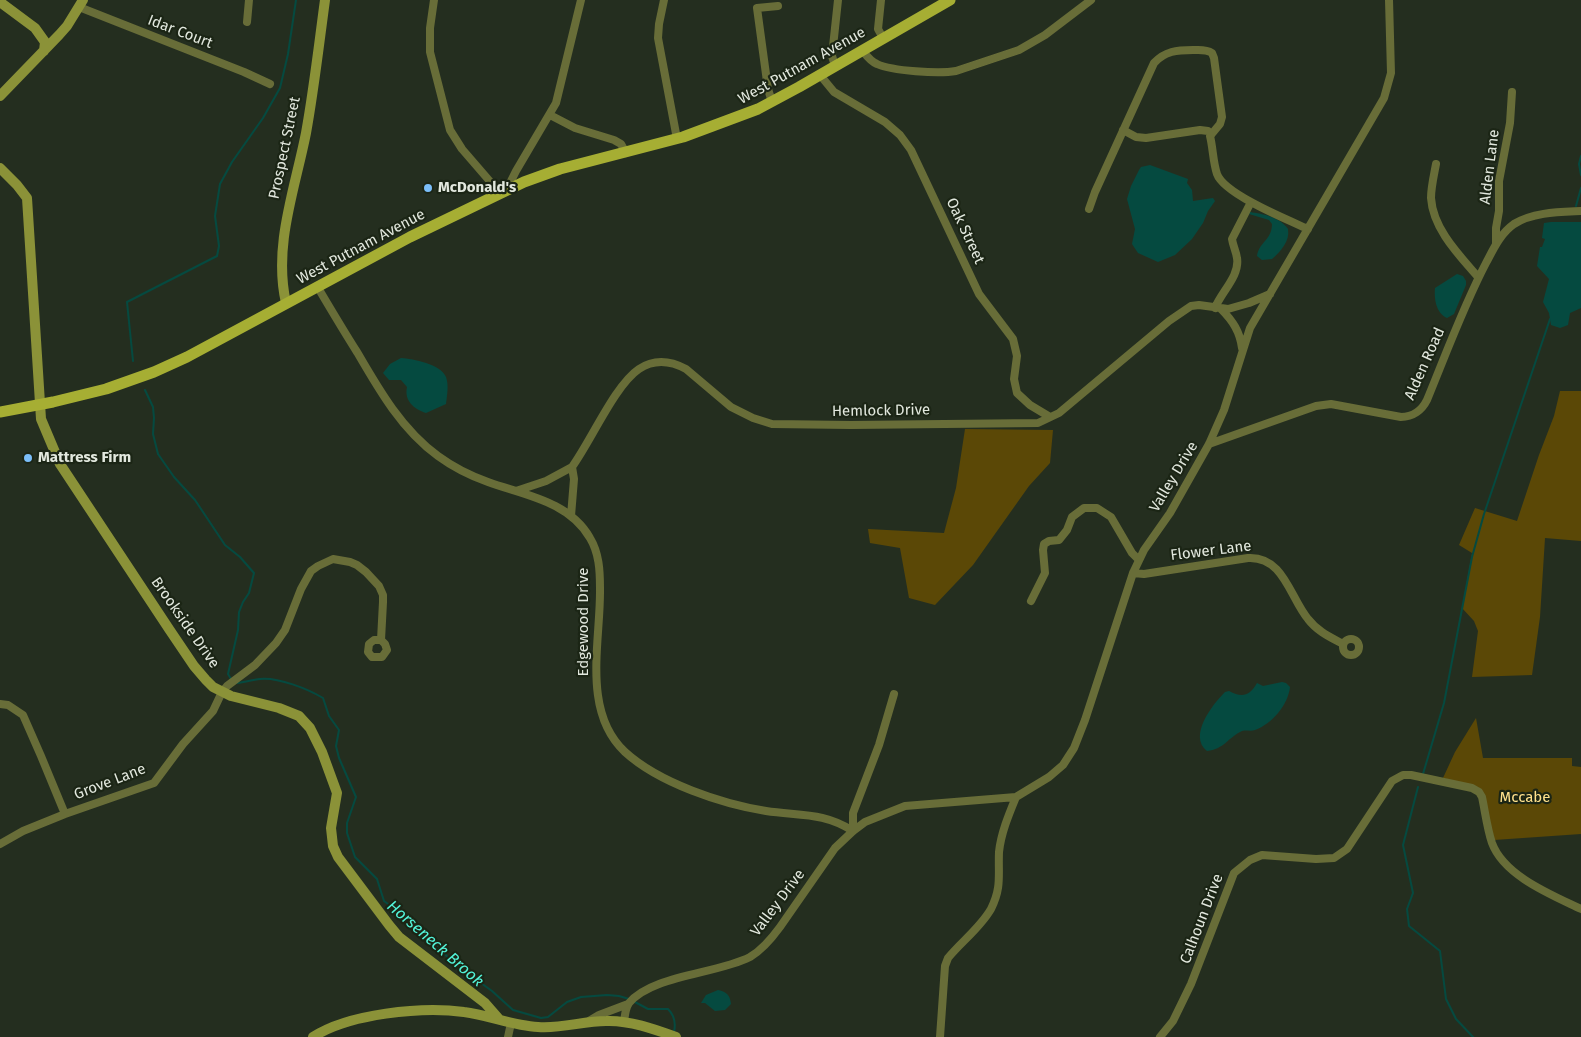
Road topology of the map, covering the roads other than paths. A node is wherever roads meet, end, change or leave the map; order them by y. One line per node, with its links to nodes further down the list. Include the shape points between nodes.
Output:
1 (249, 0): 14 (street)
2 (325, 0): 40 (street, Prospect Street, via 305,134 286,218 282,282)
3 (434, 0): 31 (street, via 430,52 450,130 462,149)
4 (581, 0): 24 (street, via 561,87)
5 (664, 0): 27 (street, via 658,38)
6 (838, 0): 18 (street, via 832,56)
7 (881, 0): 15 (street, via 878,29)
8 (950, 0): 15 (main road, West Putnam Avenue)
9 (1091, 0): 16 (street, via 1018,50 956,71 946,73 887,67 870,60)
10 (1389, 0): 35 (street, Valley Drive, via 1391,73 1384,98)
11 (0, 2): 17 (street, via 35,28 45,42)
12 (81, 3): 17 (street, via 67,26); 20 (street, Idar Court)
13 (778, 6): 23 (street, via 757,8)
14 (247, 22)
15 (883, 38): 16 (main road, West Putnam Avenue)
16 (862, 50): 18 (main road, West Putnam Avenue)
17 (44, 51): 22 (street)
18 (835, 66): 19 (main road, West Putnam Avenue)
19 (820, 75): 23 (main road, West Putnam Avenue); 45 (street, Oak Street, via 834,92 885,122 911,150 979,294 1013,339 1017,356 1014,380 1017,393)
20 (270, 84)
21 (1512, 92): 36 (street, Alden Lane, via 1510,124 1499,182)
22 (0, 96)
23 (772, 102): 27 (main road, West Putnam Avenue, via 744,116)
24 (550, 115): 28 (street, via 575,128 614,140); 31 (street)
25 (1124, 130): 26 (street, via 1146,138 1200,130); 26 (street, via 1159,58 1174,50 1206,50 1214,58 1222,117); 33 (street)
26 (1211, 135): 32 (street, via 1217,174)
27 (677, 139): 28 (main road, West Putnam Avenue)
28 (626, 153): 31 (main road, West Putnam Avenue, via 549,173)
29 (1436, 164): 37 (street, via 1431,198 1436,221)
30 (0, 168): 43 (street, Brookside Drive, via 24,192 28,204)
31 (504, 191): 38 (main road, West Putnam Avenue)
32 (1251, 202): 35 (street); 41 (street, via 1232,239 1237,259 1235,275 1219,298)
33 (1089, 209)
34 (1581, 211): 36 (street, Alden Road, via 1524,219 1504,232)
35 (1308, 229): 39 (street, Valley Drive)
36 (1496, 244): 37 (street, Alden Road)
37 (1478, 277): 46 (street, Alden Road, via 1427,400 1418,412 1401,417 1331,404 1316,406)
38 (317, 286): 40 (main road, West Putnam Avenue); 48 (street, Edgewood Drive, via 380,390 417,438 455,467)
39 (1270, 294): 41 (street, Hemlock Drive, via 1249,303); 42 (street, Valley Drive, via 1250,328)
40 (286, 303): 43 (main road, West Putnam Avenue, via 154,372 94,392)
41 (1218, 308): 42 (street, via 1237,328); 45 (street, Hemlock Drive, via 1191,306)
42 (1242, 350): 46 (street, Valley Drive, via 1224,410)
43 (41, 404): 44 (main road, West Putnam Avenue); 55 (street, Brookside Drive, via 41,419 66,474 194,666 206,680)
44 (0, 412)
45 (1050, 417): 47 (street, Hemlock Drive, via 1038,423 772,424 731,407 686,369 661,362 639,369 624,384)
46 (1209, 444): 50 (street, Valley Drive)
47 (572, 467): 48 (street, Hemlock Drive, via 546,481); 49 (street)
48 (516, 491): 49 (street, Edgewood Drive, via 555,505)
49 (572, 516): 60 (street, Edgewood Drive, via 588,535 598,558 598,692 602,715 618,745 655,772 714,799 767,811 820,816)
50 (1139, 560): 51 (street, Valley Drive); 52 (street, via 1111,517 1097,508 1084,508 1072,517 1059,540 1044,544 1045,573)
51 (1133, 573): 54 (street, Flower Lane, via 1248,558 1262,560 1285,578 1307,618 1322,633); 58 (street, Valley Drive, via 1074,748 1063,765 1049,777)
52 (1032, 601)
53 (381, 640): 55 (street, via 383,595 379,586 357,565 333,560 311,571 276,643)
54 (1343, 644)
55 (224, 689): 59 (street, Grove Lane, via 213,711 154,783); 64 (street, Brookside Drive, via 239,699 290,712 304,721 316,738 337,793 330,828 338,858 389,926 484,1003)
56 (894, 694): 60 (street, via 879,746 853,813)
57 (0, 704): 59 (street, via 8,705 23,715)
58 (1016, 796): 60 (street, Valley Drive, via 905,806); 71 (street, via 1002,838 1000,885 992,907 983,922 948,958 945,966)
59 (65, 814): 61 (street, Grove Lane)
60 (853, 831): 63 (street, Valley Drive, via 835,848 792,912 752,956 660,984)
61 (0, 844)
62 (1581, 909): 72 (street, Calhoun Drive, via 1525,880 1500,859 1492,843 1479,792 1410,774 1403,775 1392,781 1360,832 1347,849 1334,858 1262,855 1234,873 1191,984 1173,1021)
63 (631, 1001): 65 (street, Valley Drive); 66 (street)
64 (499, 1019): 67 (street); 69 (street, via 465,1012 422,1010 352,1020)
65 (588, 1022): 66 (street); 67 (street, via 541,1028)
66 (624, 1022): 68 (street)
67 (511, 1023): 70 (street)
68 (672, 1036)
69 (313, 1037)
70 (508, 1037)
71 (940, 1037)
72 (1160, 1037)

